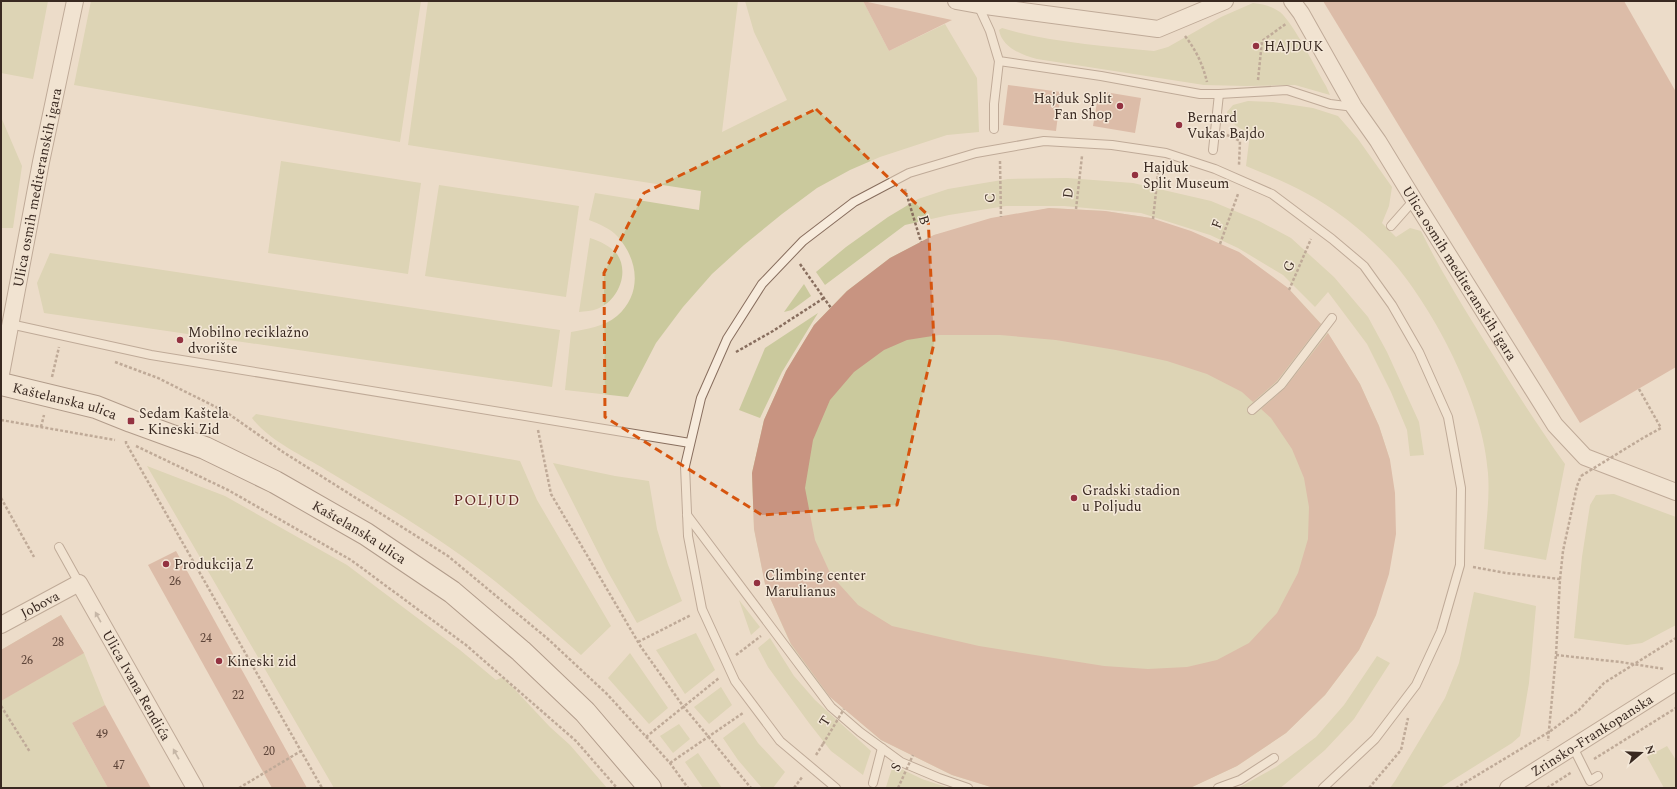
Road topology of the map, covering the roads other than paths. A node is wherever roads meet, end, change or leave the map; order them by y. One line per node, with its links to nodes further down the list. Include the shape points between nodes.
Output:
1 (75, 1): 15 (street, Ulica osmih mediteranskih igara)
2 (956, 1): 5 (street)
3 (1225, 1): 4 (street, via 1158,30)
4 (999, 4): 5 (street)
5 (978, 5): 7 (lane, via 990,31)
6 (1296, 7): 9 (street, Ulica osmih mediteranskih igara)
7 (999, 61): 8 (lane, via 1209,95); 10 (lane)
8 (1219, 94): 9 (lane, via 1287,90 1330,104); 11 (lane)
9 (1354, 106): 12 (street, Ulica osmih mediteranskih igara)
10 (994, 129)
11 (1213, 150)
12 (1414, 200): 13 (lane); 20 (street, Ulica osmih mediteranskih igara, via 1555,425 1585,457)
13 (1391, 226)
14 (1332, 318): 18 (lane, via 1281,384)
15 (10, 324): 16 (street, Ulica osmih mediteranskih igara); 19 (lane, via 151,355)
16 (1, 374)
17 (1, 384): 32 (main road, Kaštelanska ulica, via 96,407 205,448 275,482 366,534 452,592 521,651 585,712)
18 (1252, 410)
19 (690, 444): 21 (lane, via 685,466); 36 (lane, via 700,398 727,340 762,284 803,241 848,206 909,173 976,153 1044,141 1083,143 1161,152 1215,169 1272,194 1332,238 1364,266 1392,305 1411,338 1448,417 1461,488 1460,565 1441,632 1416,685 1375,739)
20 (1676, 492)
21 (687, 515): 27 (lane, via 831,707); 33 (lane, via 688,536 702,609 735,680 780,741)
22 (59, 547): 23 (lane)
23 (79, 583): 24 (street, Jobova); 31 (street, Ulica Ivana Rendića, one-way to 23)
24 (1, 625)
25 (1672, 675): 26 (street, Zrinsko-Frankopanska)
26 (1573, 747): 29 (lane, via 1590,781); 37 (street, Zrinsko-Frankopanska)
27 (882, 748): 30 (lane); 34 (lane, via 901,762)
28 (1274, 758): 35 (lane, via 1240,780)
29 (1598, 776)
30 (872, 783)
31 (195, 788)
32 (650, 788)
33 (836, 788)
34 (968, 788)
35 (1218, 788)
36 (1323, 788)
37 (1508, 788)

